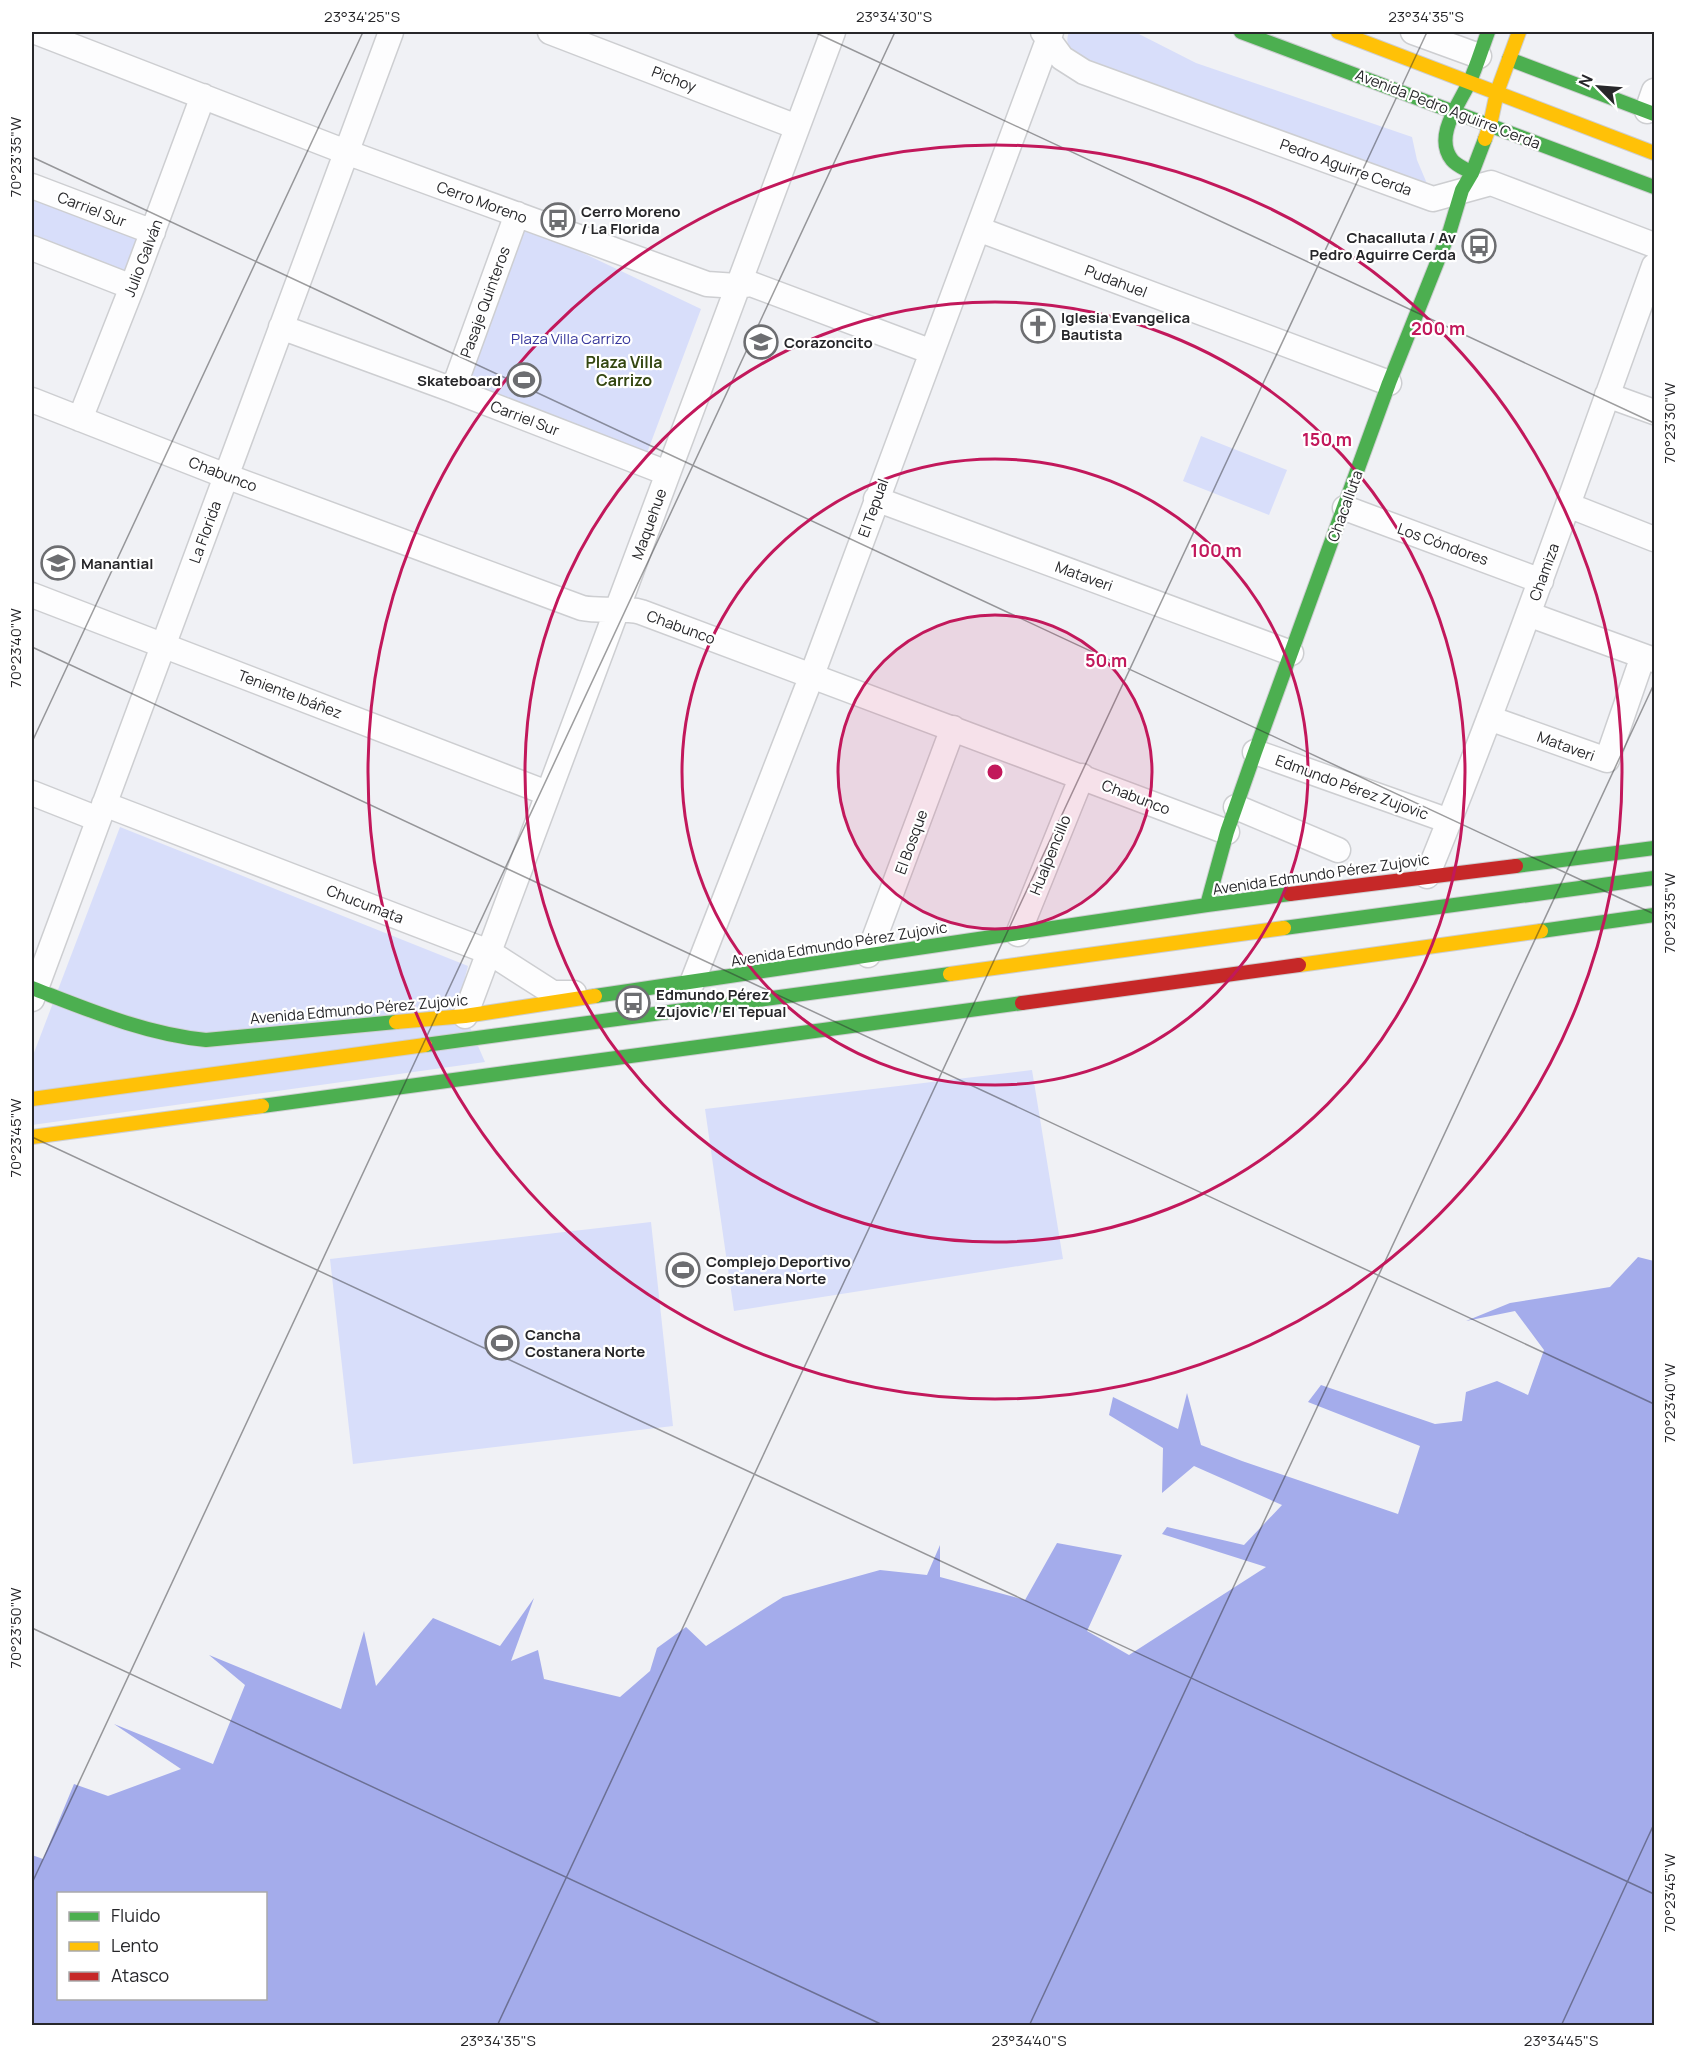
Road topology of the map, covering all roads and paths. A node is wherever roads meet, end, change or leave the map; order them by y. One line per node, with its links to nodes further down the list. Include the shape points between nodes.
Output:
1 (36, 32): 11 (street, Cerro Moreno)
2 (391, 32): 21 (street, La Florida)
3 (550, 32): 20 (street, Pichoy)
4 (833, 32): 20 (street, Maquehue)
5 (1241, 32): 18 (main road, Avenida Pedro Aguirre Cerda)
6 (1338, 32): 14 (main road)
7 (1413, 32): 12 (street)
8 (1488, 32): 12 (main road)
9 (1519, 32): 13 (main road, Chacalluta)
10 (1048, 34): 23 (street, Pedro Aguirre Cerda, via 1062,58 1084,72 1433,199); 27 (street, El Tepual)
11 (78, 39): 16 (street, Cerro Moreno)
12 (1479, 56): 14 (main road)
13 (1509, 59): 15 (main road, Chacalluta); 17 (main road)
14 (1470, 81): 15 (main road); 18 (main road)
15 (1497, 92): 19 (main road, Chacalluta); 22 (main road)
16 (203, 96): 21 (street, Cerro Moreno); 28 (street, Julio Galván)
17 (1652, 105)
18 (1454, 111): 19 (main road, Avenida Pedro Aguirre Cerda); 23 (main road, via 1446,134 1447,149)
19 (1490, 125): 23 (main road, Chacalluta); 25 (main road, Avenida Pedro Aguirre Cerda)
20 (797, 127): 32 (street, Maquehue)
21 (346, 152): 26 (street, Cerro Moreno); 34 (street, La Florida)
22 (1654, 153)
23 (1467, 181): 29 (street, Pedro Aguirre Cerda, via 1491,183); 36 (main road, Chacalluta)
24 (32, 186): 28 (street, Carriel Sur)
25 (1654, 187)
26 (516, 214): 32 (street, Cerro Moreno, via 707,284); 37 (street, Pasaje Quinteros)
27 (978, 229): 35 (street, El Tepual); 36 (street, Pudahuel)
28 (153, 232): 33 (street, Julio Galván)
29 (1654, 245)
30 (32, 248): 33 (street)
31 (1654, 266): 38 (street, Chamiza)
32 (737, 286): 35 (street, Cerro Moreno, via 751,284); 42 (street, Maquehue)
33 (132, 287): 41 (street, Julio Galván)
34 (281, 327): 37 (street, Carriel Sur); 43 (street, La Florida)
35 (932, 352): 44 (street, El Tepual)
36 (1389, 383): 46 (main road, Chacalluta)
37 (453, 390): 42 (street, Carriel Sur)
38 (1607, 395): 40 (street); 45 (street, Chamiza)
39 (32, 400): 41 (street, Chabunco)
40 (1654, 412)
41 (80, 419): 43 (street, Chabunco)
42 (668, 473): 50 (street, Maquehue)
43 (226, 476): 50 (street, Chabunco, via 582,608); 52 (street, La Florida)
44 (876, 499): 53 (street, Mataveri); 55 (street, El Tepual)
45 (1568, 505): 47 (street); 48 (street, Chamiza)
46 (1345, 508): 48 (street, Los Cóndores); 53 (main road, Chacalluta)
47 (1654, 539)
48 (1541, 581): 51 (street, Chamiza)
49 (32, 595): 52 (street, Teniente Ibáñez)
50 (616, 611): 55 (street, Chabunco, via 641,612); 61 (street, Maquehue)
51 (1528, 614): 54 (street); 56 (street, Chamiza)
52 (163, 645): 61 (street, Teniente Ibáñez); 63 (street, La Florida)
53 (1291, 653): 58 (main road, Chacalluta)
54 (1648, 658): 56 (street, Mataveri, via 1607,760)
55 (812, 675): 57 (street, Chabunco); 75 (street, El Tepual)
56 (1489, 718): 64 (street, Chamiza)
57 (953, 728): 59 (street, Chabunco); 74 (street, El Bosque)
58 (1256, 752): 62 (main road, Chacalluta); 64 (street, Edmundo Pérez Zujovic)
59 (1082, 776): 65 (street, Chabunco); 72 (street, Hualpencillo)
60 (32, 793): 63 (street, Chucumata)
61 (547, 793): 73 (street, Maquehue)
62 (1236, 807): 65 (main road, Chacalluta); 67 (street)
63 (101, 812): 73 (street, Chucumata); 76 (street, La Florida)
64 (1449, 821): 68 (street, Chamiza)
65 (1227, 832): 70 (main road, Chacalluta)
66 (1654, 848): 68 (main road, Avenida Edmundo Pérez Zujovic)
67 (1338, 850)
68 (1426, 876): 70 (main road, Avenida Edmundo Pérez Zujovic)
69 (1654, 878): 80 (main road)
70 (1207, 905): 72 (main road, Avenida Edmundo Pérez Zujovic)
71 (1654, 915): 82 (main road)
72 (1018, 934): 74 (main road, Avenida Edmundo Pérez Zujovic)
73 (489, 952): 77 (street, Chucumata, via 553,993); 78 (street, Maquehue)
74 (868, 955): 75 (main road, Avenida Edmundo Pérez Zujovic)
75 (692, 983): 77 (main road, Avenida Edmundo Pérez Zujovic)
76 (33, 992): 78 (main road, Avenida Edmundo Pérez Zujovic, via 155,1032 206,1040)
77 (625, 994): 78 (main road, Avenida Edmundo Pérez Zujovic)
78 (465, 1016)
79 (50, 1083): 80 (main road)
80 (82, 1093): 81 (main road)
81 (32, 1100)
82 (32, 1137)

